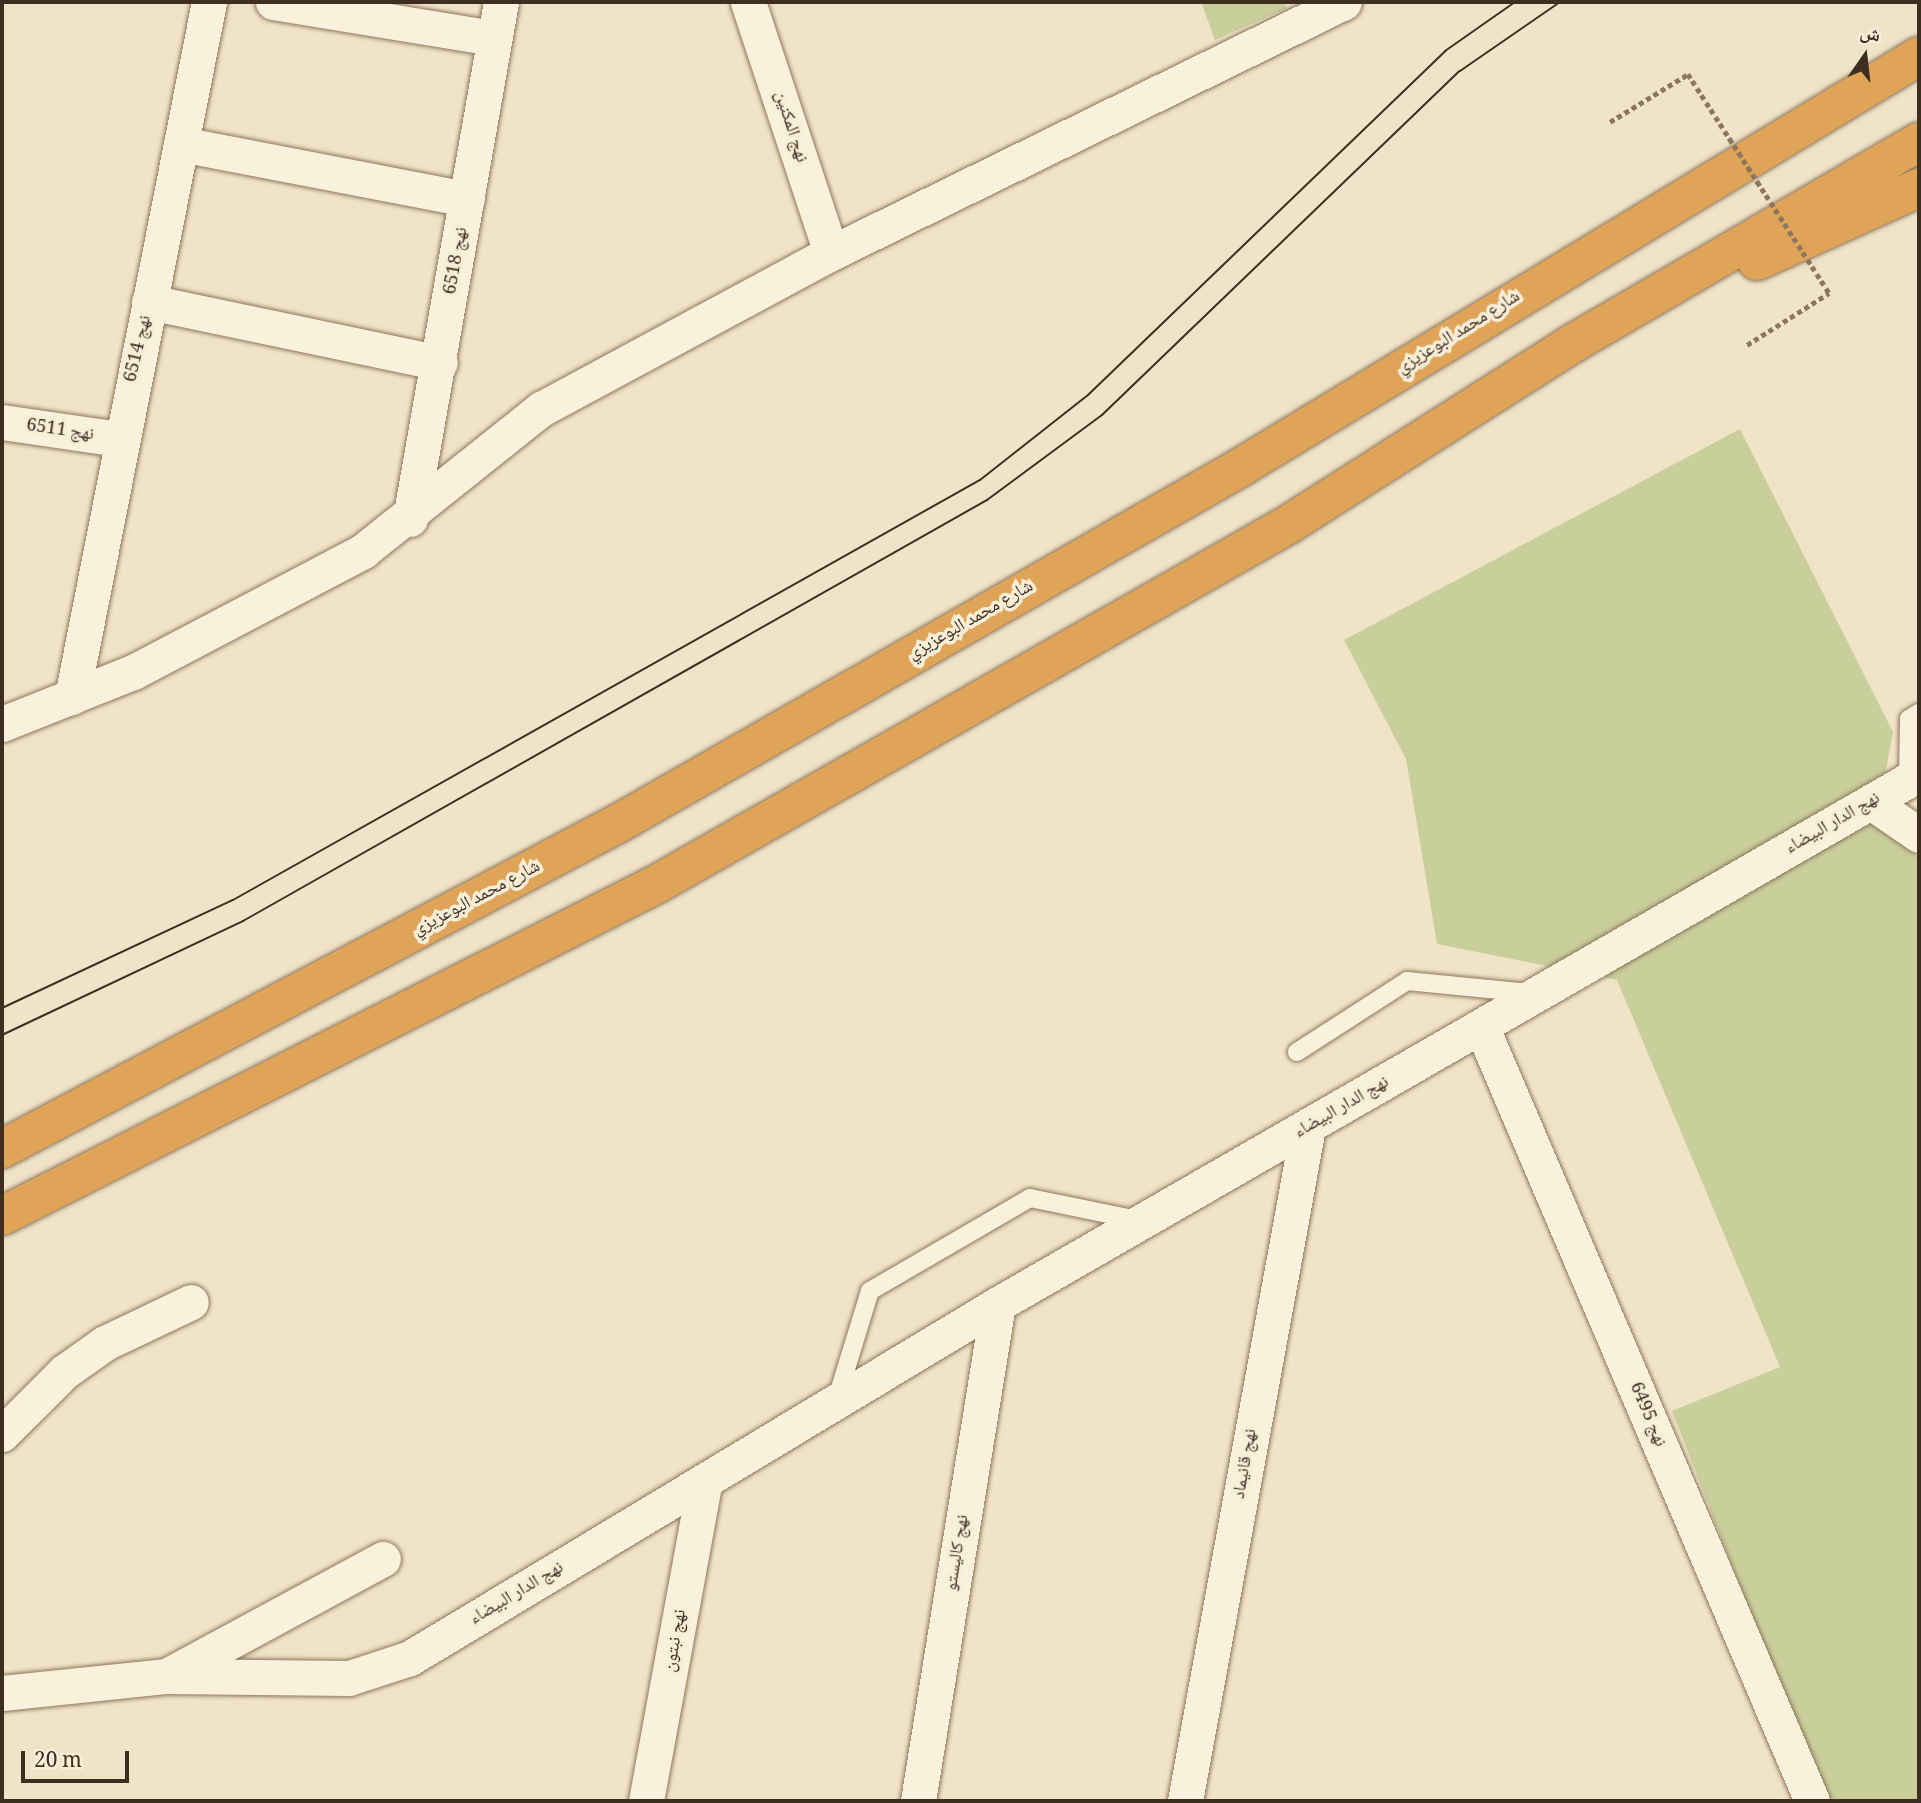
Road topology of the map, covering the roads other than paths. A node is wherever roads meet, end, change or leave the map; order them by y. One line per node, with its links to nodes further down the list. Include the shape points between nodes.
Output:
1 (209, 2): 12 (street, نهج 6514)
2 (273, 2): 8 (street)
3 (501, 2): 8 (street, نهج 6518)
4 (748, 2): 15 (street, نهج المكنين)
5 (1344, 2): 6 (street)
6 (1303, 12): 15 (street)
7 (1919, 30): 10 (highway)
8 (494, 37): 14 (street, نهج 6518)
9 (1919, 56): 10 (highway, شارع محمد البوعزيزي)
10 (1850, 93): 32 (highway, شارع محمد البوعزيزي, via 1241,467 643,810)
11 (1919, 142): 17 (highway)
12 (181, 144): 14 (street); 16 (street, نهج 6514)
13 (1919, 187): 17 (highway)
14 (467, 200): 18 (street, نهج 6518)
15 (831, 253): 21 (street, via 541,409)
16 (149, 302): 18 (street); 20 (street, نهج 6514)
17 (1570, 345): 33 (highway, via 1286,526 657,884)
18 (440, 363): 21 (street, نهج 6518)
19 (2, 422): 20 (street, نهج 6511)
20 (118, 439): 22 (street, نهج 6514)
21 (410, 519): 22 (street, via 251,613)
22 (72, 697): 24 (street)
23 (1919, 713): 25 (lane, نهج الدار البيضاء, via 1909,719)
24 (2, 724)
25 (1914, 777): 26 (street, نهج الدار البيضاء)
26 (1871, 802): 27 (street); 28 (street, نهج الدار البيضاء)
27 (1919, 835)
28 (1539, 994): 29 (street, نهج الدار البيضاء); 30 (lane, via 1408,981)
29 (1482, 1028): 31 (street, نهج الدار البيضاء); 46 (street, نهج 6495)
30 (1297, 1052)
31 (1308, 1127): 34 (street, نهج الدار البيضاء); 45 (street, نهج قانيماد)
32 (2, 1149)
33 (2, 1216)
34 (1146, 1222): 36 (street, نهج الدار البيضاء); 37 (lane, via 1030,1198 870,1291)
35 (191, 1302): 38 (street, via 104,1343 64,1372)
36 (998, 1304): 37 (street, نهج الدار البيضاء); 44 (street, نهج كاليستو)
37 (836, 1401): 39 (street, نهج الدار البيضاء)
38 (2, 1434)
39 (705, 1481): 41 (street, نهج الدار البيضاء, via 382,1671 349,1678); 43 (street, نهج نبتون)
40 (383, 1559): 41 (street, نهج الدار البيضاء)
41 (167, 1676): 42 (street, نهج الدار البيضاء)
42 (2, 1693)
43 (646, 1801)
44 (918, 1801)
45 (1185, 1801)
46 (1812, 1801)

